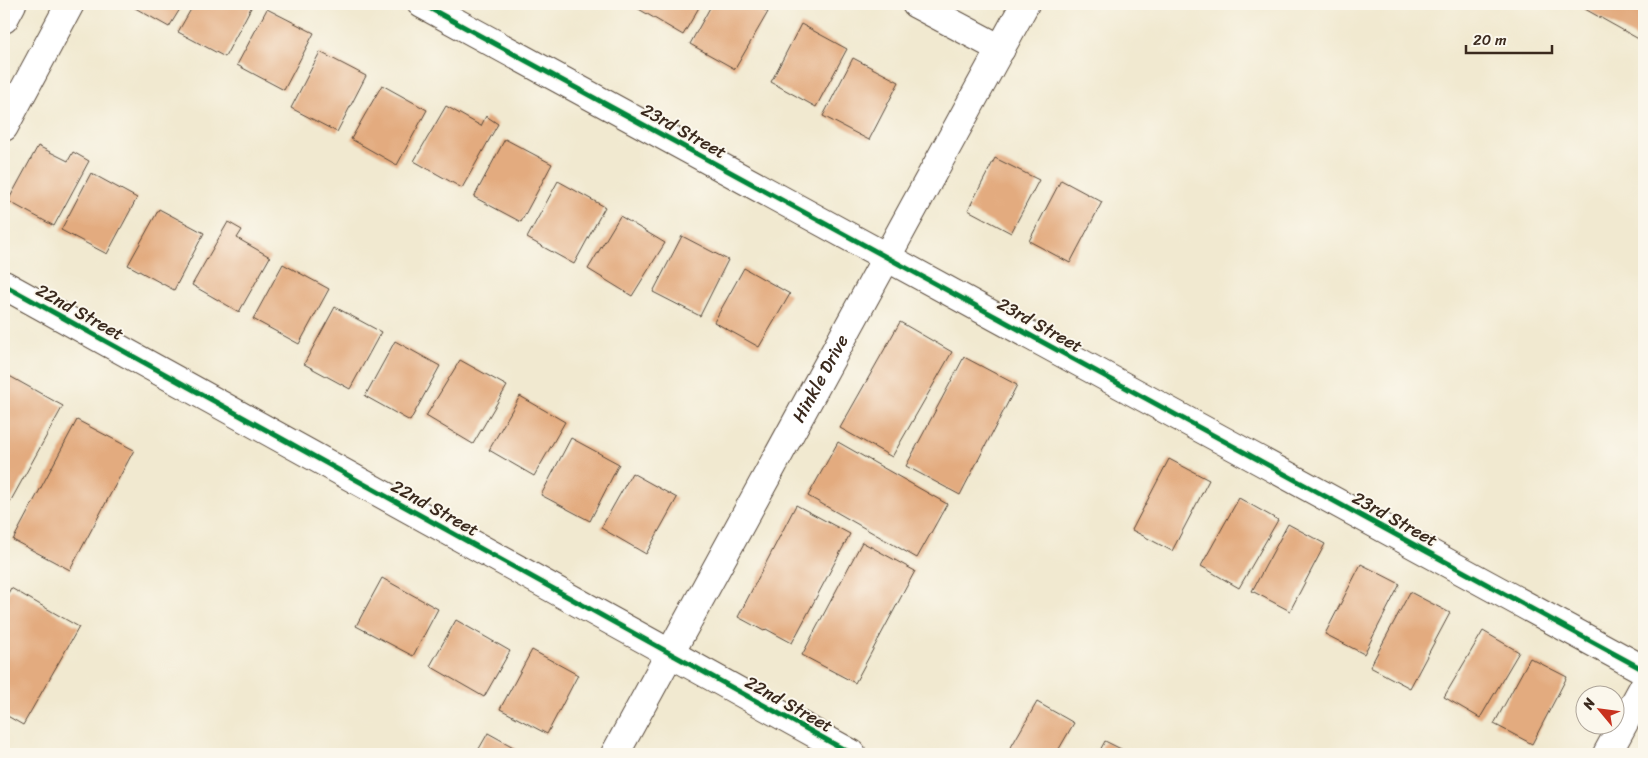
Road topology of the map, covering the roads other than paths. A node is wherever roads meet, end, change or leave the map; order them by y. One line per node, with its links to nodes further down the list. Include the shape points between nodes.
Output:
1 (12, 4): 6 (street)
2 (70, 4): 8 (street)
3 (422, 4): 9 (street, 23rd Street)
4 (916, 4): 7 (street)
5 (1025, 4): 7 (street, Hinkle Drive)
6 (4, 19)
7 (1001, 49): 9 (street, Hinkle Drive)
8 (4, 126)
9 (886, 257): 11 (street, Hinkle Drive); 12 (street, 23rd Street)
10 (4, 285): 11 (street, 22nd Street)
11 (670, 654): 14 (street, Hinkle Drive); 15 (street, 22nd Street)
12 (1644, 670)
13 (1644, 686): 16 (street)
14 (615, 754)
15 (852, 754)
16 (1607, 754)

